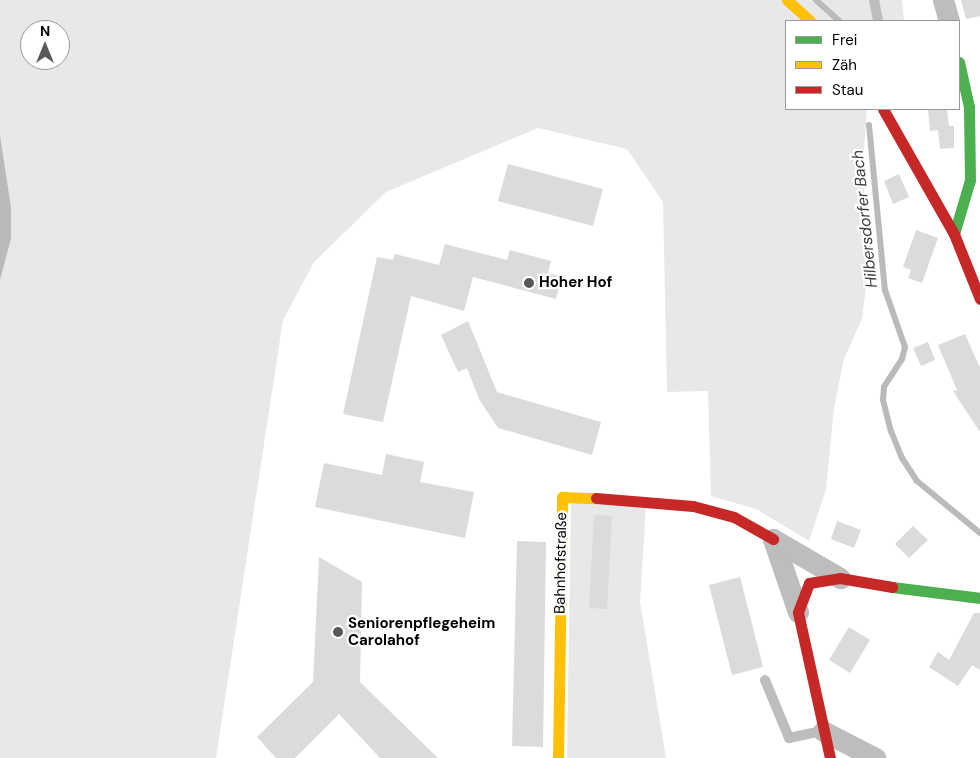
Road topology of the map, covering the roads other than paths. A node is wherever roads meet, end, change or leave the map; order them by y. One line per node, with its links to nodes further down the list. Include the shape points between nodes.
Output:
1 (787, 0): 4 (street)
2 (874, 0): 5 (lane)
3 (943, 0): 6 (street)
4 (809, 20)
5 (878, 20)
6 (949, 20)
7 (960, 67): 9 (street, via 969,108 970,180)
8 (884, 110): 9 (street)
9 (954, 234): 10 (street)
10 (980, 299)
11 (773, 539): 12 (street, Bahnhofstraße); 14 (street); 17 (street, Bahnhofstraße, via 734,517 693,501 562,497)
12 (840, 578): 13 (street, Bahnhofstraße, via 944,596); 14 (street, Bahnhofstraße, via 809,583)
13 (980, 598)
14 (798, 612): 16 (street)
15 (765, 680): 16 (lane, via 789,738)
16 (823, 731): 18 (street); 19 (street)
17 (558, 758)
18 (830, 758)
19 (874, 758)

